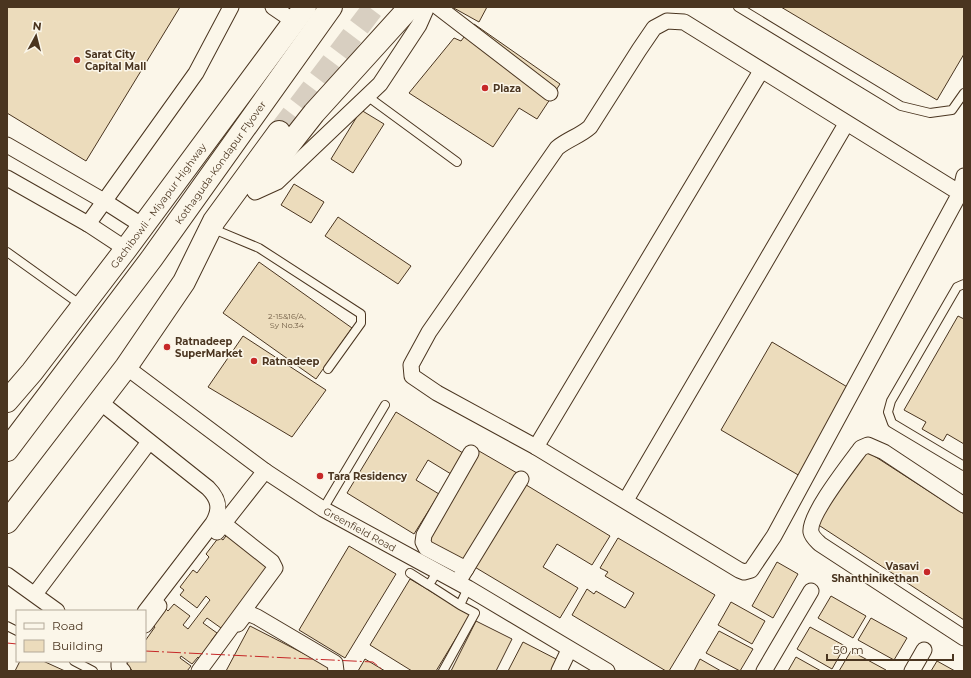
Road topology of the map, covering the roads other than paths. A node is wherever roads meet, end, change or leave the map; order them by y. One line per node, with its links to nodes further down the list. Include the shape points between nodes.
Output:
1 (231, 7): 21 (street, via 196,73)
2 (273, 7): 8 (street)
3 (331, 7): 29 (main road, Kothaguda-Kondapur Flyover, via 152,258)
4 (410, 7): 20 (main road, via 314,113)
5 (427, 7): 12 (street, via 419,25 380,84)
6 (438, 7): 10 (street)
7 (738, 7): 11 (lane, via 901,106 930,113 952,110)
8 (300, 14): 24 (main road, Gachibowli - Miyapur Highway)
9 (761, 71): 13 (street); 37 (street); 37 (street, via 684,22 667,22 654,28 590,127 582,135 566,141 557,148 429,332 410,365 412,376 437,393)
10 (550, 93)
11 (964, 93)
12 (368, 96): 16 (lane); 20 (street, via 277,182)
13 (846, 124): 19 (street); 43 (street)
14 (279, 132): 23 (main road)
15 (7, 145): 21 (street)
16 (457, 162)
17 (964, 176): 19 (street)
18 (7, 178): 22 (street)
19 (962, 191): 43 (street, via 774,536 751,570 739,570)
20 (252, 193): 23 (main road, via 232,218)
21 (104, 201): 22 (street); 24 (street)
22 (88, 224): 25 (street)
23 (212, 224): 30 (main road, via 184,282); 31 (lane, via 259,248 361,314 361,323)
24 (143, 226): 25 (main road, Gachibowli - Miyapur Highway)
25 (126, 248): 28 (main road, Gachibowli - Miyapur Highway)
26 (7, 252): 28 (lane)
27 (964, 284): 40 (lane, via 957,287 891,401 888,412 892,423)
28 (81, 305): 32 (main road, Gachibowli - Miyapur Highway, via 32,372)
29 (107, 316): 35 (main road, Kothaguda-Kondapur Flyover, via 49,376); 38 (main road, Kothaguda-Kondapur Flyover)
30 (126, 367): 33 (main road); 41 (street, Greenfield Road)
31 (328, 369)
32 (7, 401)
33 (100, 402): 36 (street); 46 (main road)
34 (385, 405): 45 (lane)
35 (7, 429)
36 (149, 442): 54 (street); 57 (street, via 214,494 219,513)
37 (536, 448): 43 (street)
38 (7, 450)
39 (471, 453): 48 (street, via 422,542 426,548)
40 (964, 466)
41 (264, 472): 45 (street, Greenfield Road); 47 (street)
42 (521, 479): 48 (street)
43 (626, 500)
44 (964, 505): 61 (street, via 884,452 868,445 861,448 833,487 811,525 812,534 820,544)
45 (323, 509): 51 (street, Greenfield Road)
46 (7, 522)
47 (224, 524): 58 (street); 68 (street, via 272,562 275,568)
48 (461, 566): 51 (street)
49 (410, 573): 52 (lane)
50 (7, 575): 54 (street)
51 (453, 580): 52 (lane); 55 (lane); 62 (street, Greenfield Road)
52 (429, 585): 55 (lane)
53 (811, 591): 74 (street)
54 (35, 594): 56 (street)
55 (460, 605): 71 (lane, via 475,613)
56 (56, 610)
57 (146, 611)
58 (146, 624)
59 (7, 626): 60 (lane)
60 (16, 630)
61 (964, 638)
62 (569, 650): 72 (street); 73 (street, Greenfield Road)
63 (924, 650): 75 (street)
64 (76, 662): 66 (lane)
65 (119, 662): 67 (street)
66 (93, 671)
67 (123, 671)
68 (199, 671)
69 (212, 671): 70 (street, via 241,619 250,614 335,663)
70 (336, 671)
71 (443, 671)
72 (559, 671)
73 (607, 671)
74 (764, 671)
75 (912, 671)

